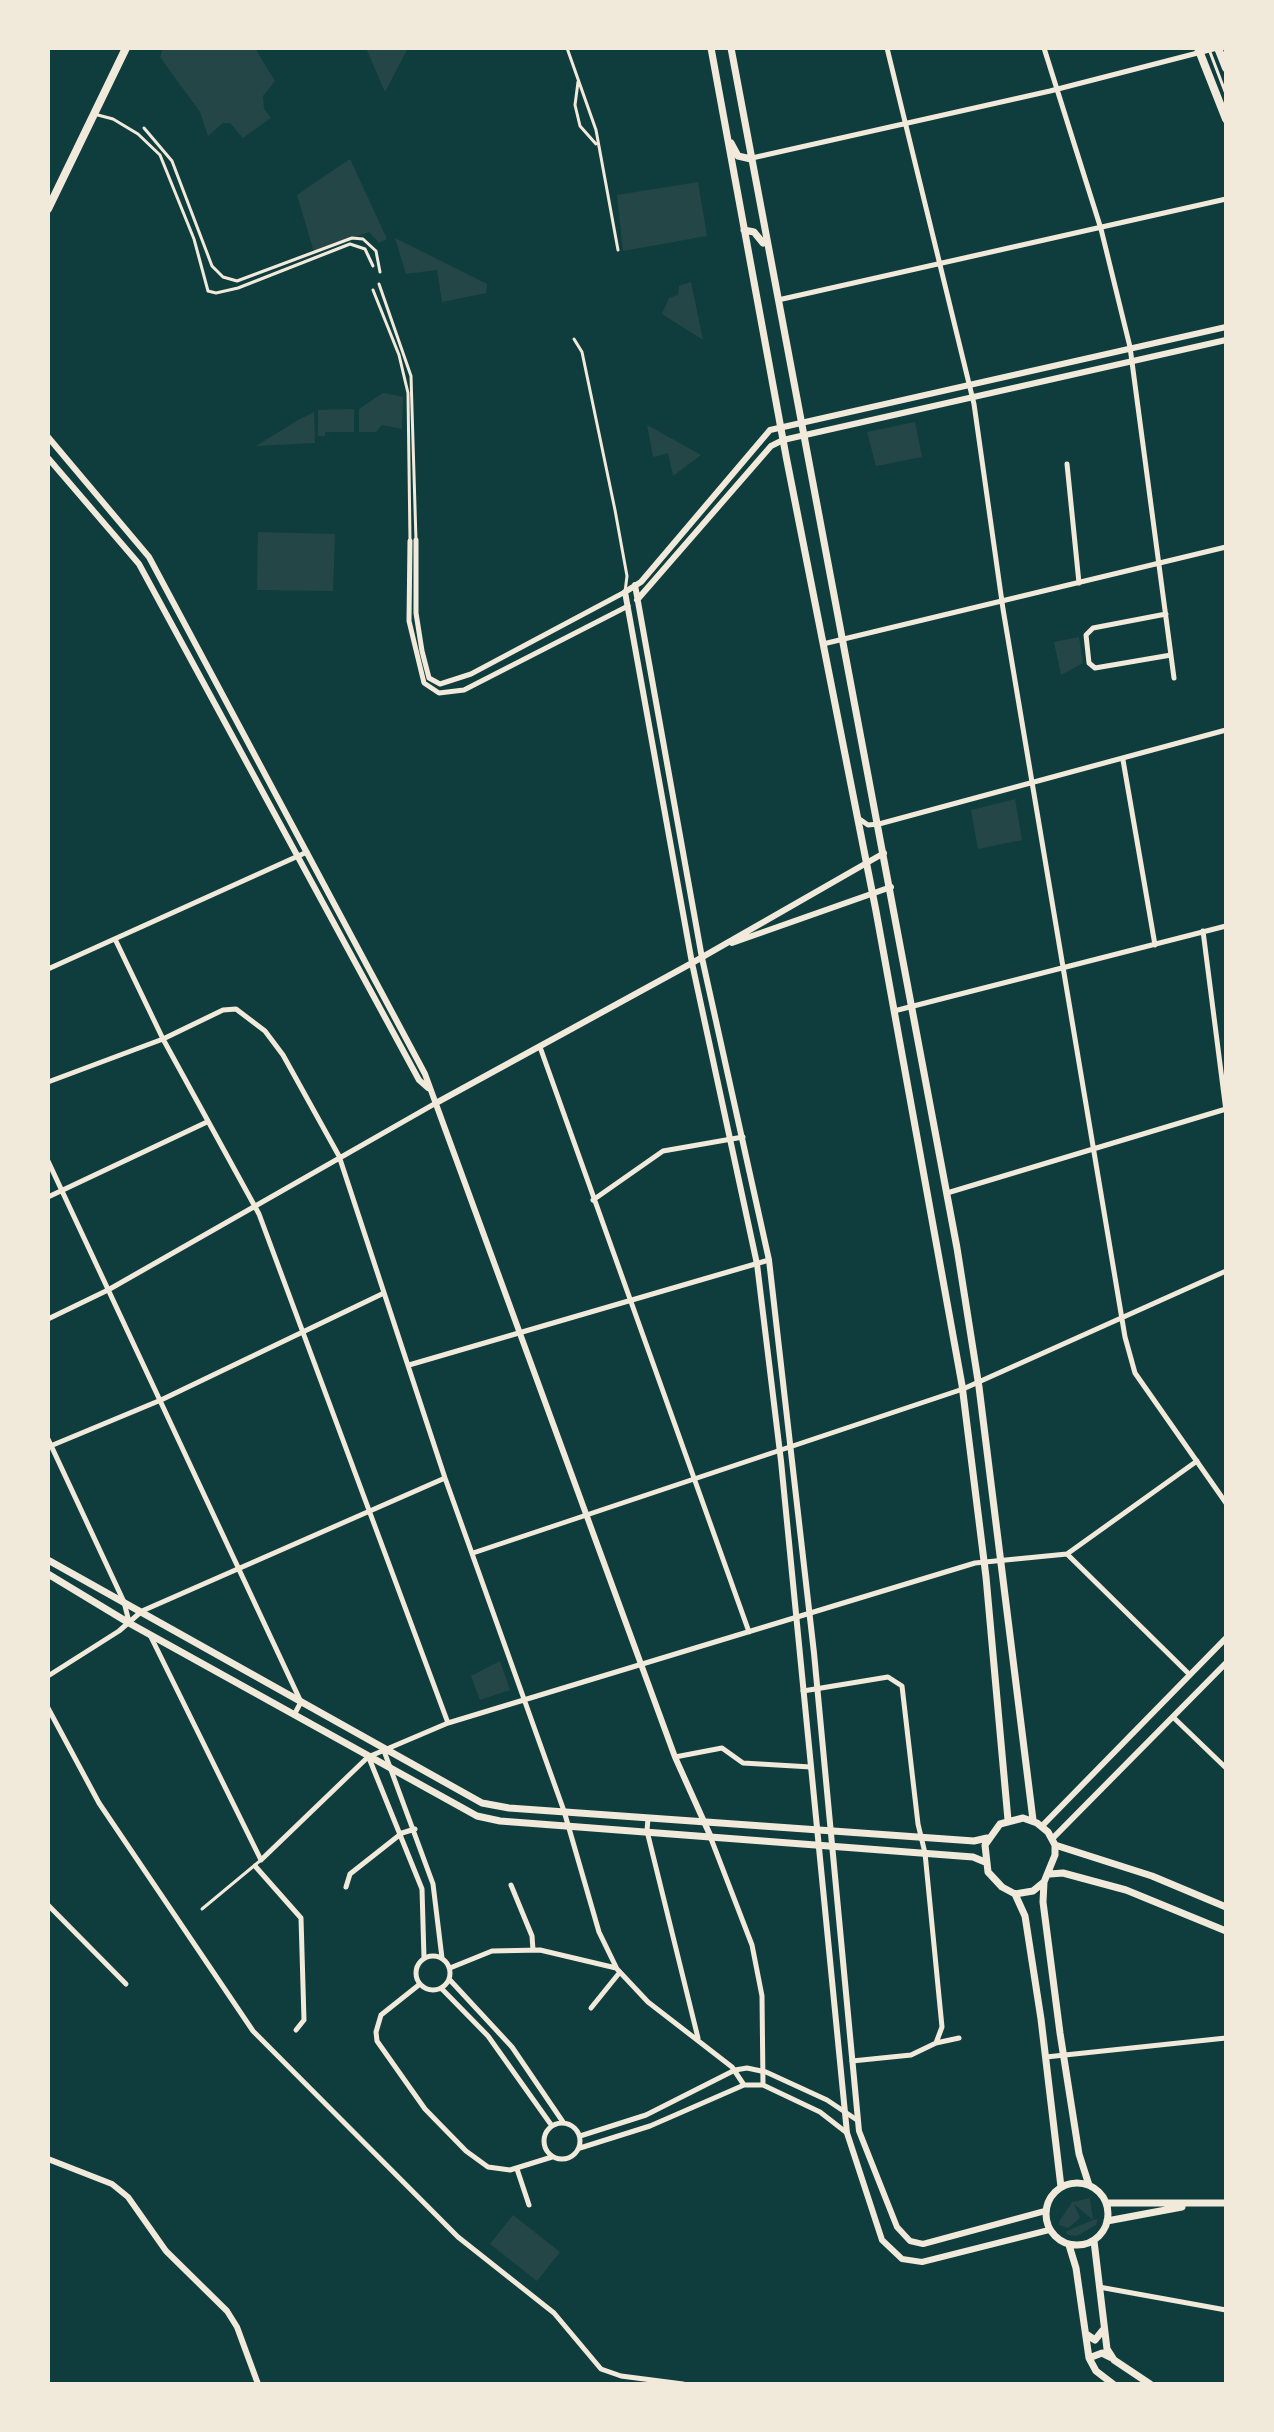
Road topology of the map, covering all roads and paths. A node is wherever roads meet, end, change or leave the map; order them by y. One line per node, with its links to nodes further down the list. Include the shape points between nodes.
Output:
1 (126, 48): 12 (main road)
2 (567, 48): 9 (lane)
3 (711, 48): 15 (main road)
4 (731, 48): 18 (main road)
5 (887, 48): 14 (street)
6 (1044, 48): 10 (street)
7 (1209, 49): 8 (main road); 10 (street); 11 (lane); 13 (main road)
8 (1226, 68)
9 (578, 78): 17 (lane); 17 (lane, via 575,105 580,126)
10 (1058, 90): 14 (street); 21 (street)
11 (1226, 94)
12 (94, 114): 20 (main road); 26 (lane, via 125,126 160,155 194,239 208,291 238,288 350,244 365,249)
13 (1226, 119)
14 (906, 123): 18 (street); 25 (street)
15 (724, 126): 18 (main road, via 738,156); 22 (main road)
16 (144, 128): 27 (lane, via 172,161 212,266 223,277 237,281 352,238 363,239 376,251)
17 (597, 146): 23 (lane)
18 (751, 159): 24 (main road)
19 (1226, 199): 21 (street)
20 (48, 209)
21 (1101, 229): 25 (street); 34 (street)
22 (744, 230): 24 (main road, via 758,235); 39 (main road)
23 (618, 250)
24 (768, 253): 30 (main road)
25 (942, 261): 30 (street); 36 (street)
26 (373, 266)
27 (380, 272)
28 (379, 284): 45 (lane, via 411,376)
29 (373, 290): 45 (lane, via 408,393)
30 (777, 300): 38 (main road)
31 (1226, 327): 34 (street)
32 (574, 339): 49 (lane, via 582,352)
33 (1226, 340): 35 (street)
34 (1130, 347): 35 (street); 36 (street)
35 (1133, 363): 37 (street); 48 (street)
36 (970, 384): 37 (street); 38 (street)
37 (972, 396): 40 (street); 54 (street)
38 (801, 422): 39 (street); 40 (main road)
39 (781, 427): 42 (main road); 51 (street, via 758,442)
40 (804, 436): 42 (street); 57 (main road)
41 (48, 437): 68 (street, via 149,557)
42 (783, 440): 53 (street, via 771,446); 58 (main road)
43 (48, 458): 70 (street, via 139,564)
44 (1067, 464): 50 (street)
45 (413, 540): 47 (street)
46 (1226, 547): 48 (street)
47 (413, 550): 61 (street, via 422,651 429,678); 62 (street, via 409,621 424,683)
48 (1161, 561): 50 (street); 56 (street)
49 (627, 576): 51 (lane); 52 (lane)
50 (1079, 583): 54 (street)
51 (635, 585): 52 (street); 53 (street)
52 (625, 592): 55 (street); 61 (street, via 471,674)
53 (637, 600): 55 (street); 79 (street)
54 (1002, 602): 57 (street); 65 (street)
55 (628, 606): 62 (street, via 464,690); 80 (street)
56 (1166, 614): 59 (street); 59 (street, via 1093,628 1086,635 1089,663 1095,668)
57 (843, 639): 58 (street); 67 (main road)
58 (823, 644): 66 (main road)
59 (1171, 655): 60 (street)
60 (1174, 678)
61 (440, 684): 62 (street)
62 (439, 693)
63 (1226, 730): 64 (street)
64 (1123, 760): 65 (street); 77 (street)
65 (1031, 782): 67 (street); 82 (street)
66 (857, 818): 67 (street); 71 (main road)
67 (879, 824): 69 (main road)
68 (308, 852): 70 (street); 88 (street)
69 (884, 853): 71 (street); 72 (main road)
70 (299, 858): 76 (street); 88 (street)
71 (866, 861): 73 (main road); 78 (street)
72 (891, 887): 73 (street); 83 (main road)
73 (873, 893): 78 (street); 84 (main road)
74 (1226, 926): 75 (street)
75 (1203, 931): 77 (street); 90 (street)
76 (115, 939): 81 (street); 85 (street)
77 (1155, 945): 82 (street)
78 (717, 948): 79 (street)
79 (702, 958): 80 (street); 92 (street)
80 (692, 963): 86 (street); 93 (street)
81 (48, 969)
82 (1063, 969): 83 (street); 94 (street)
83 (911, 1008): 84 (street); 98 (main road)
84 (894, 1011): 114 (main road)
85 (163, 1039): 87 (street); 91 (street); 95 (street, via 223,1010 236,1009 265,1031 283,1055)
86 (540, 1047): 89 (street); 100 (street)
87 (48, 1082)
88 (428, 1088): 89 (street)
89 (436, 1103): 95 (street); 110 (street)
90 (1226, 1110): 94 (street)
91 (207, 1122): 97 (street); 101 (street)
92 (743, 1137): 93 (street); 102 (street)
93 (730, 1139): 100 (street, via 663,1151); 103 (street)
94 (1093, 1149): 98 (street); 109 (street)
95 (339, 1156): 101 (street); 106 (street)
96 (48, 1161): 97 (street)
97 (62, 1190): 99 (street); 105 (street)
98 (947, 1193): 113 (main road)
99 (48, 1197)
100 (593, 1200): 107 (street)
101 (255, 1207): 105 (street); 111 (street)
102 (769, 1260): 103 (street); 118 (street)
103 (757, 1264): 107 (street); 119 (street)
104 (1226, 1271): 109 (street)
105 (108, 1290): 108 (street); 115 (street)
106 (384, 1293): 111 (street); 112 (street)
107 (633, 1302): 110 (street); 122 (street)
108 (48, 1319)
109 (1121, 1321): 113 (street); 120 (street, via 1135,1373)
110 (522, 1331): 112 (street); 125 (street)
111 (302, 1334): 115 (street); 124 (street)
112 (409, 1365): 121 (street)
113 (978, 1382): 114 (street); 129 (main road)
114 (963, 1389): 118 (street); 130 (main road)
115 (161, 1400): 117 (street); 131 (street)
116 (48, 1439): 117 (street)
117 (50, 1446): 133 (street)
118 (793, 1446): 119 (street); 135 (street)
119 (780, 1451): 122 (street); 136 (street)
120 (1197, 1461): 123 (street); 127 (street)
121 (445, 1478): 124 (street); 126 (street)
122 (694, 1479): 125 (street); 138 (street)
123 (1226, 1503)
124 (368, 1511): 131 (street); 152 (street)
125 (588, 1516): 126 (street); 141 (street)
126 (473, 1553): 147 (street)
127 (1067, 1554): 129 (street); 143 (street)
128 (48, 1560): 133 (main road)
129 (1001, 1560): 130 (street); 162 (main road)
130 (984, 1561): 135 (street); 161 (main road)
131 (237, 1569): 134 (street); 148 (street)
132 (48, 1574): 137 (main road)
133 (125, 1604): 134 (main road); 137 (street)
134 (139, 1612): 137 (street); 148 (main road)
135 (810, 1614): 136 (street); 145 (street)
136 (796, 1618): 138 (street); 146 (street)
137 (129, 1623): 139 (main road); 144 (street)
138 (749, 1632): 141 (street)
139 (150, 1634): 150 (main road); 178 (street)
140 (1226, 1638): 143 (street)
141 (641, 1663): 147 (street); 155 (street)
142 (1226, 1663): 151 (street)
143 (1190, 1675): 164 (street)
144 (48, 1676)
145 (818, 1689): 146 (street); 168 (street); 172 (street, via 888,1677 902,1686)
146 (803, 1691): 156 (street)
147 (525, 1698): 152 (street); 159 (street)
148 (301, 1702): 150 (street); 153 (main road)
149 (48, 1708): 242 (street, via 99,1803 253,2031 458,2237 554,2313 601,2369)
150 (294, 1715): 154 (main road)
151 (1173, 1717): 157 (street); 174 (street)
152 (448, 1723): 153 (street)
153 (384, 1751): 154 (street); 158 (street); 159 (main road, via 482,1803)
154 (368, 1757): 158 (main road); 170 (street); 178 (street)
155 (675, 1757): 156 (street, via 722,1748 743,1763); 163 (street)
156 (811, 1767): 167 (street)
157 (1226, 1768)
158 (391, 1771): 165 (main road, via 477,1816); 166 (street)
159 (564, 1811): 160 (main road); 165 (street)
160 (648, 1817): 163 (main road); 169 (street)
161 (1008, 1820): 162 (main road); 173 (main road)
162 (1033, 1820): 164 (main road)
163 (702, 1821): 167 (main road); 171 (street)
164 (1042, 1826): 174 (main road)
165 (569, 1827): 169 (main road); 194 (street, via 599,1932)
166 (415, 1829): 170 (street); 192 (street, via 433,1884)
167 (817, 1829): 168 (main road); 175 (street)
168 (831, 1830): 172 (main road); 176 (street)
169 (647, 1831): 171 (main road); 203 (street)
170 (402, 1833): 184 (street, via 350,1874); 191 (street, via 422,1889)
171 (710, 1835): 175 (main road); 209 (street, via 752,1945 762,1996)
172 (920, 1836): 173 (main road); 177 (street)
173 (987, 1838): 179 (main road)
174 (1054, 1842): 181 (main road); 187 (main road)
175 (818, 1844): 176 (main road); 213 (street)
176 (832, 1845): 177 (main road); 207 (street)
177 (925, 1853): 179 (main road); 204 (street, via 942,2027)
178 (261, 1860): 180 (lane)
179 (985, 1862): 185 (main road, via 993,1879)
180 (255, 1866): 188 (lane); 200 (street, via 301,1918 304,2020)
181 (1050, 1874): 182 (main road); 189 (main road, via 1079,1876 1137,1893)
182 (1044, 1882): 185 (main road, via 1033,1891); 205 (main road)
183 (511, 1885): 190 (street)
184 (346, 1887)
185 (1015, 1894): 206 (main road, via 1025,1916)
186 (48, 1905): 196 (street)
187 (1226, 1907)
188 (202, 1909)
189 (1226, 1931)
190 (533, 1950): 193 (street, via 492,1951); 194 (street)
191 (424, 1958): 192 (street); 197 (street, via 416,1970)
192 (442, 1958): 193 (street)
193 (450, 1968): 195 (street)
194 (618, 1970): 199 (street); 203 (street, via 648,2002)
195 (449, 1979): 198 (street); 216 (street, via 512,2047)
196 (126, 1984)
197 (420, 1984): 198 (street, via 430,1990); 223 (street, via 381,2015 377,2041 425,2109 466,2151 498,2170)
198 (441, 1988): 217 (street, via 488,2036)
199 (591, 2008)
200 (296, 2030)
201 (959, 2038): 204 (street)
202 (1226, 2038): 205 (street)
203 (699, 2040): 208 (street)
204 (936, 2043): 207 (street, via 911,2055)
205 (1064, 2054): 206 (street); 224 (main road, via 1079,2154)
206 (1046, 2057): 225 (main road)
207 (852, 2061): 215 (street)
208 (735, 2070): 209 (street); 210 (street); 219 (street, via 646,2115)
209 (766, 2072): 211 (street); 212 (street)
210 (744, 2085): 211 (street); 220 (street, via 650,2126)
211 (763, 2085): 214 (street)
212 (827, 2100): 213 (street); 214 (street)
213 (844, 2110): 215 (street); 218 (street)
214 (820, 2112): 218 (street)
215 (857, 2120): 230 (street, via 897,2227 910,2241 923,2244)
216 (563, 2122): 217 (street); 219 (street)
217 (552, 2126): 221 (street, via 544,2141)
218 (847, 2133): 232 (street, via 882,2240 894,2255 922,2262)
219 (580, 2136): 220 (street)
220 (580, 2148): 221 (street, via 568,2159)
221 (552, 2157): 223 (street)
222 (48, 2159): 241 (street, via 112,2184 128,2197 166,2251 227,2311)
223 (517, 2169): 228 (street)
224 (1089, 2185): 225 (main road); 226 (main road)
225 (1061, 2187): 230 (main road)
226 (1106, 2203): 229 (main road); 231 (main road)
227 (1226, 2203): 229 (main road)
228 (529, 2205)
229 (1188, 2205): 231 (main road)
230 (1045, 2211): 232 (main road)
231 (1107, 2221): 233 (main road)
232 (1049, 2230): 234 (main road)
233 (1094, 2241): 234 (main road); 235 (main road)
234 (1069, 2245): 238 (main road)
235 (1098, 2287): 236 (street); 237 (main road)
236 (1226, 2310)
237 (1103, 2330): 238 (main road, via 1095,2340); 240 (main road)
238 (1086, 2334): 239 (main road)
239 (1089, 2358): 240 (main road, via 1102,2353); 243 (main road)
240 (1112, 2358): 244 (main road)
241 (258, 2384)
242 (683, 2384)
243 (1113, 2384)
244 (1150, 2384)

